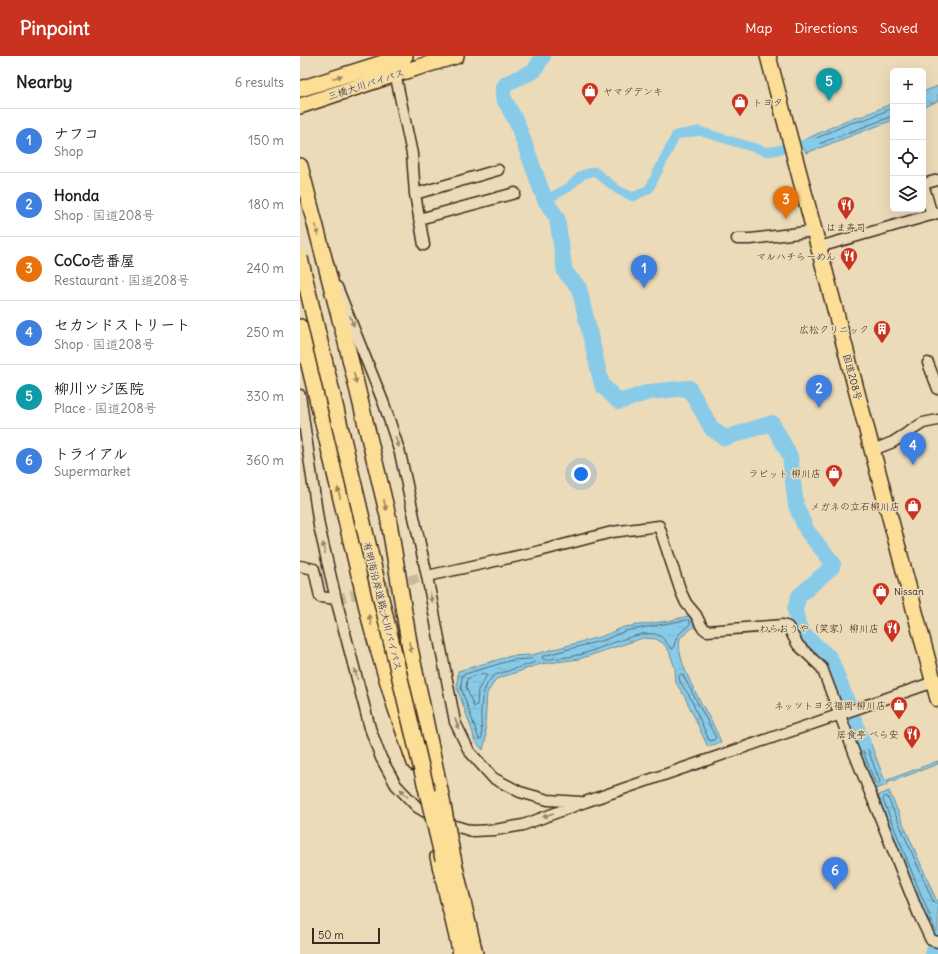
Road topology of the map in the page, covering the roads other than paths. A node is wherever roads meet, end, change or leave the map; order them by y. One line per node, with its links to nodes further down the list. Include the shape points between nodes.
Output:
1 (456, 56): 4 (highway, 三橋大川バイパス)
2 (768, 56): 14 (highway, 国道208号)
3 (396, 57): 4 (street); 5 (highway, 三橋大川バイパス, one-way to 3)
4 (396, 74): 6 (highway, 三橋大川バイパス); 11 (street, via 412,154)
5 (300, 89)
6 (300, 106)
7 (300, 166): 19 (highway, one-way to 19)
8 (498, 170): 11 (street)
9 (938, 180): 12 (street, via 924,184)
10 (515, 193): 13 (street)
11 (415, 194): 13 (street)
12 (935, 214): 17 (street)
13 (419, 219): 16 (street)
14 (814, 231): 15 (street); 17 (highway, 国道208号)
15 (737, 239)
16 (424, 245)
17 (819, 247): 26 (highway, 国道208号)
18 (300, 258): 35 (highway, 有明海沿岸道路;大川バイパス, bridge)
19 (325, 259): 28 (street, one-way to 28, via 379,390 400,453); 35 (highway, one-way to 35, bridge, via 388,516 410,648 441,795)
20 (300, 278): 33 (highway, 有明海沿岸道路;大川バイパス)
21 (300, 327): 33 (highway, one-way to 21, via 372,629)
22 (928, 363): 23 (street)
23 (938, 389)
24 (300, 395): 29 (street, one-way to 24, via 319,526)
25 (938, 420): 26 (street, via 924,423 893,442)
26 (872, 450): 30 (highway, 国道208号)
27 (300, 566): 29 (street, via 314,569 320,597)
28 (427, 576): 32 (street, via 612,532 659,526 681,592 702,627 707,631 783,625 788,627 798,645 822,668); 34 (street, one-way to 34, via 455,722 469,751 493,778 520,792 548,800)
29 (336, 599): 34 (street, one-way to 29, via 523,824 495,830 472,831 442,822 417,807 396,785 381,758 370,728)
30 (934, 682): 31 (highway, 国道208号); 32 (street)
31 (938, 699)
32 (840, 714): 34 (street); 36 (street, via 920,915)
33 (415, 764): 35 (highway, 有明海沿岸道路;大川バイパス)
34 (585, 802)
35 (445, 858): 37 (highway, 有明海沿岸道路;大川バイパス); 38 (highway, 有明海沿岸道路;大川バイパス); 39 (highway)
36 (935, 941)
37 (461, 954)
38 (466, 954)
39 (474, 954)

